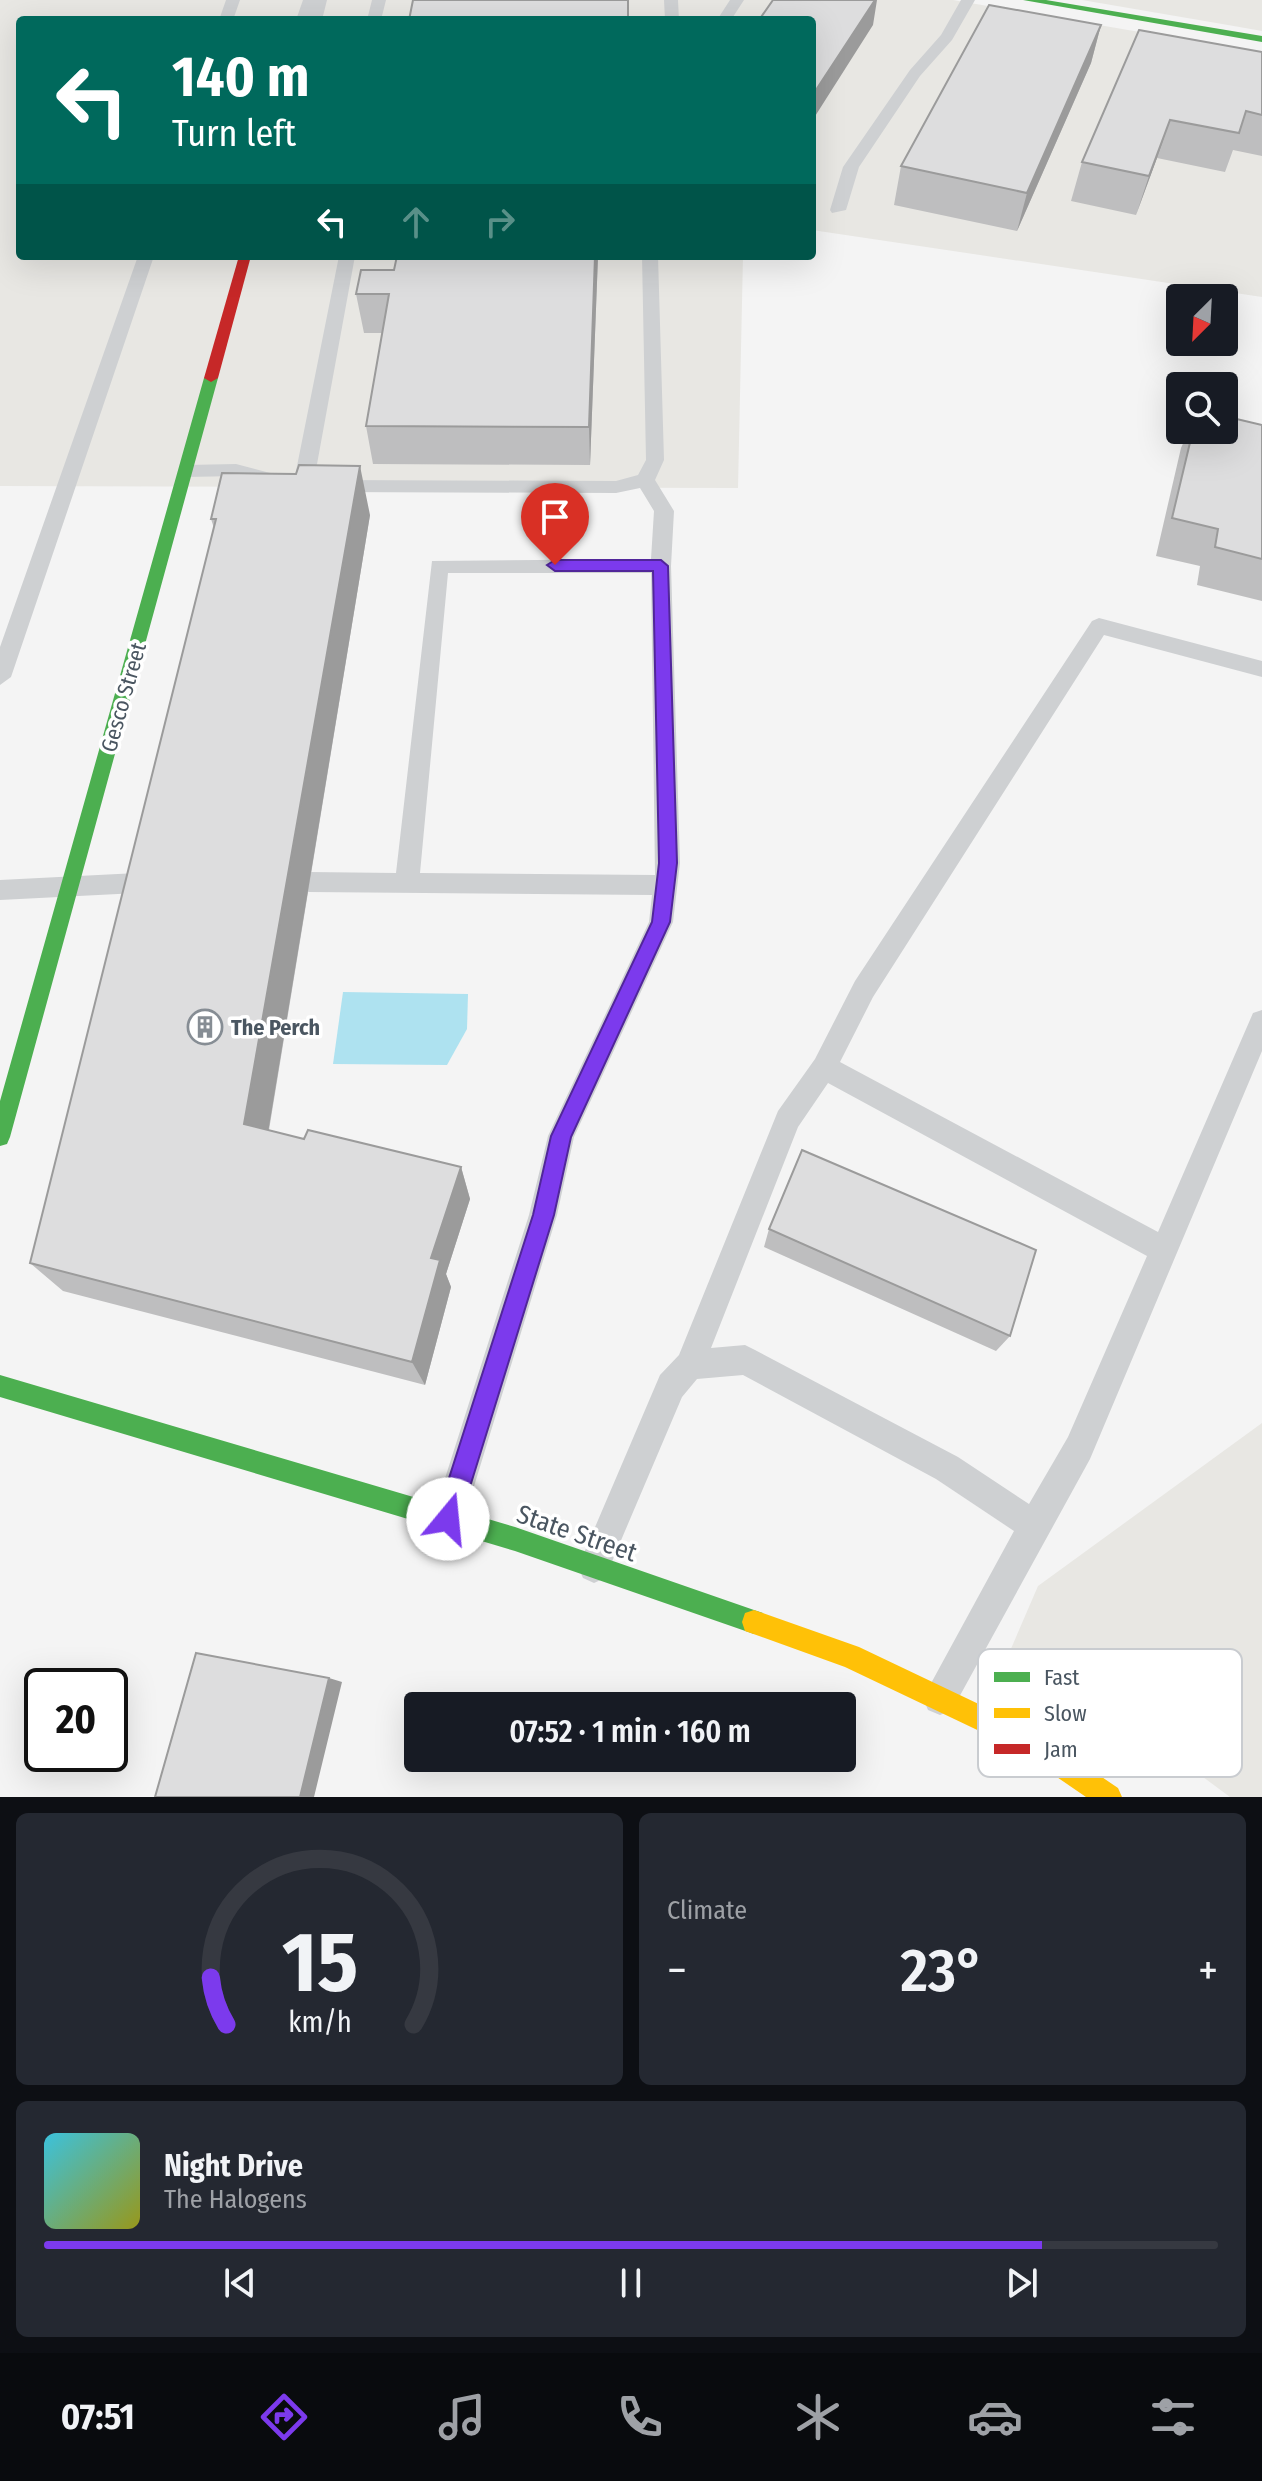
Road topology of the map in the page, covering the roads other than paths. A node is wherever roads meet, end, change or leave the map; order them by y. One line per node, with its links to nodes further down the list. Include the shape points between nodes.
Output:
1 (968, 0): 4 (lane, via 947,37 915,73 851,167)
2 (1028, 0): 3 (street)
3 (1262, 39)
4 (838, 210)
5 (145, 260): 14 (lane)
6 (244, 260): 9 (street, Gesco Street)
7 (346, 260): 11 (lane)
8 (650, 260): 10 (lane, via 655,460)
9 (187, 471): 11 (lane, via 236,470); 18 (street, Gesco Street)
10 (645, 480): 11 (lane, via 616,487); 12 (lane, via 664,511)
11 (303, 486)
12 (661, 566): 17 (lane, via 439,566); 19 (lane)
13 (1262, 669): 22 (lane, via 1099,626 864,989)
14 (0, 677)
15 (159, 882): 18 (lane)
16 (309, 882): 17 (lane)
17 (407, 883): 19 (lane)
18 (71, 885): 20 (lane); 23 (street, Gesco Street)
19 (665, 885): 27 (lane, via 661,922 561,1136 543,1215)
20 (0, 890)
21 (1262, 1021): 24 (lane)
22 (824, 1067): 24 (lane); 25 (lane, via 787,1120)
23 (0, 1137)
24 (1165, 1251): 28 (lane, via 1079,1448)
25 (690, 1365): 28 (lane, via 745,1360 947,1468); 29 (lane, via 671,1386)
26 (0, 1386): 27 (street, State Street)
27 (448, 1519): 29 (street, State Street)
28 (1034, 1526): 30 (lane)
29 (594, 1567): 30 (street, State Street, via 850,1656)
30 (940, 1698): 31 (street, State Street)
31 (978, 1717)
32 (1080, 1777): 33 (street, State Street)
33 (1109, 1797)

